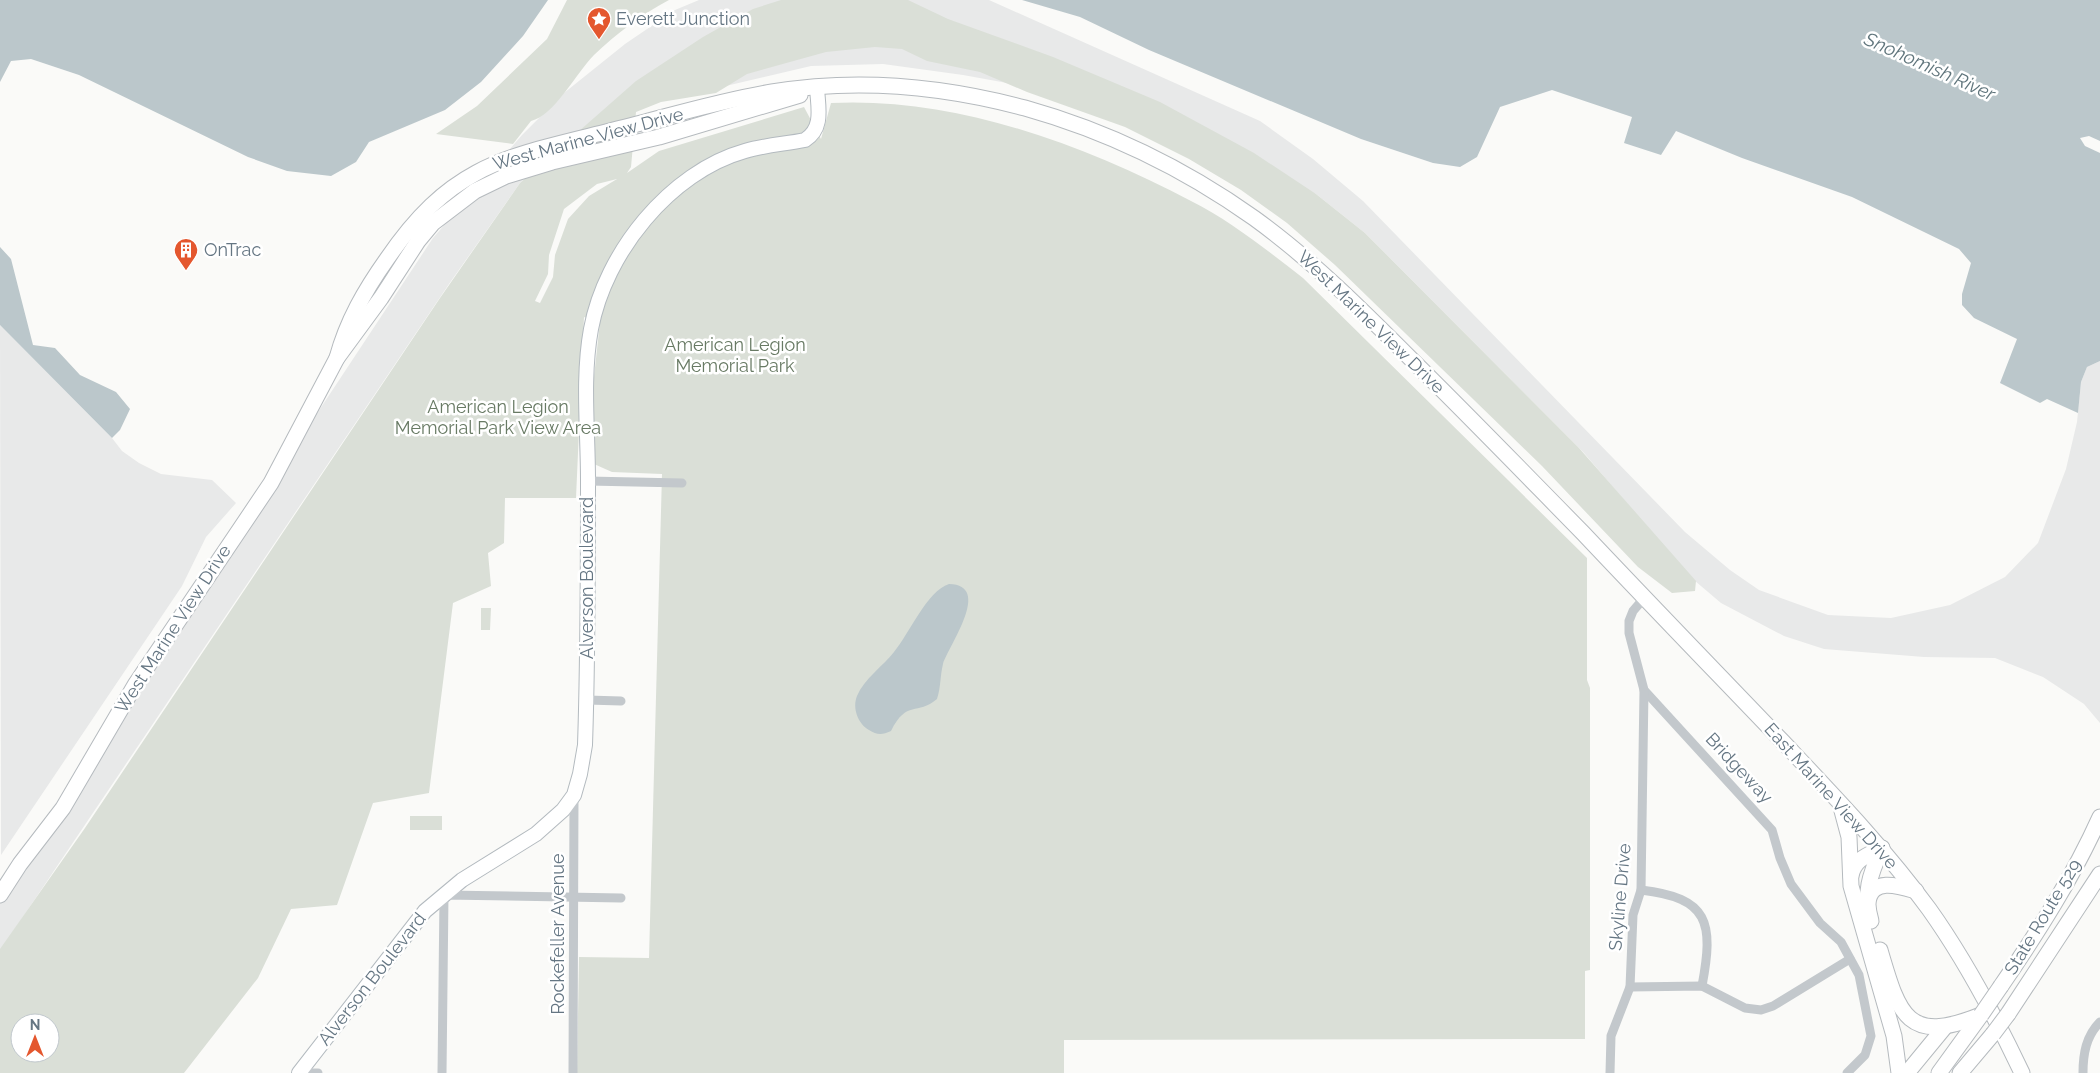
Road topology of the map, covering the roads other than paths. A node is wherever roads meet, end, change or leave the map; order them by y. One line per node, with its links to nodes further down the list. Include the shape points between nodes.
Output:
1 (817, 88): 2 (main road, West Marine View Drive, via 659,137 552,162 506,176 475,191 453,206 418,241); 2 (main road, West Marine View Drive, via 772,92 657,119 510,157 466,178 448,189 415,220 368,286 344,331); 3 (main road, Alverson Boulevard, via 818,119 812,135 745,151 713,164 689,179 654,210 618,259 597,304 588,346); 5 (main road, West Marine View Drive, via 897,85 1024,108 1139,151 1191,178 1252,216 1340,288)
2 (337, 358): 18 (main road, West Marine View Drive, via 270,483 135,684 63,808)
3 (588, 481): 4 (street); 8 (main road, Alverson Boulevard)
4 (682, 483)
5 (1598, 549): 6 (main road, East Marine View Drive)
6 (1645, 597): 7 (street, Bridgeway, via 1629,621 1629,633); 11 (main road, East Marine View Drive)
7 (1644, 690): 16 (street, Skyline Drive); 23 (street, Bridgeway, via 1772,830 1791,884 1820,923 1841,942)
8 (587, 700): 9 (street); 10 (main road, Alverson Boulevard, via 585,745)
9 (621, 701)
10 (574, 795): 19 (main road, Alverson Boulevard, via 563,810 536,834 462,880); 20 (street, Rockefeller Avenue)
11 (1838, 801): 13 (main road, East Marine View Drive); 15 (main road, via 1850,837)
12 (2100, 817): 26 (main road, State Route 529, bridge, via 2036,934)
13 (1882, 848): 15 (main road, via 1856,863); 17 (main road, East Marine View Drive); 22 (main road, via 1869,880)
14 (2100, 874): 29 (main road, State Route 529, bridge)
15 (1851, 886): 37 (main road, via 1894,1036)
16 (1641, 890): 24 (street, via 1689,901 1701,915 1706,930); 25 (street, Skyline Drive, via 1633,915)
17 (1916, 891): 22 (main road, via 1895,884 1883,885 1872,893); 42 (main road, East Marine View Drive, via 1965,965)
18 (0, 895)
19 (444, 895): 20 (street); 30 (main road, Alverson Boulevard, via 410,927); 33 (street)
20 (575, 897): 21 (street); 34 (street, Rockefeller Avenue)
21 (621, 898)
22 (1867, 906): 28 (main road, via 1899,1006 1919,1023)
23 (1850, 959): 24 (street, via 1761,1010 1746,1008); 36 (street, Bridgeway, via 1860,976 1871,1036 1865,1055)
24 (1702, 986): 25 (street)
25 (1630, 987): 35 (street, Skyline Drive, via 1611,1036)
26 (1982, 1015): 28 (main road); 39 (main road, State Route 529)
27 (2100, 1022): 43 (street, via 2086,1044)
28 (1944, 1028): 38 (main road)
29 (1993, 1034): 40 (main road); 41 (main road)
30 (299, 1073)
31 (311, 1073): 32 (street)
32 (318, 1073)
33 (442, 1073)
34 (573, 1073)
35 (1610, 1073)
36 (1847, 1073)
37 (1899, 1073)
38 (1907, 1073)
39 (1939, 1073)
40 (1960, 1073)
41 (1970, 1073)
42 (2022, 1073)
43 (2084, 1073)

